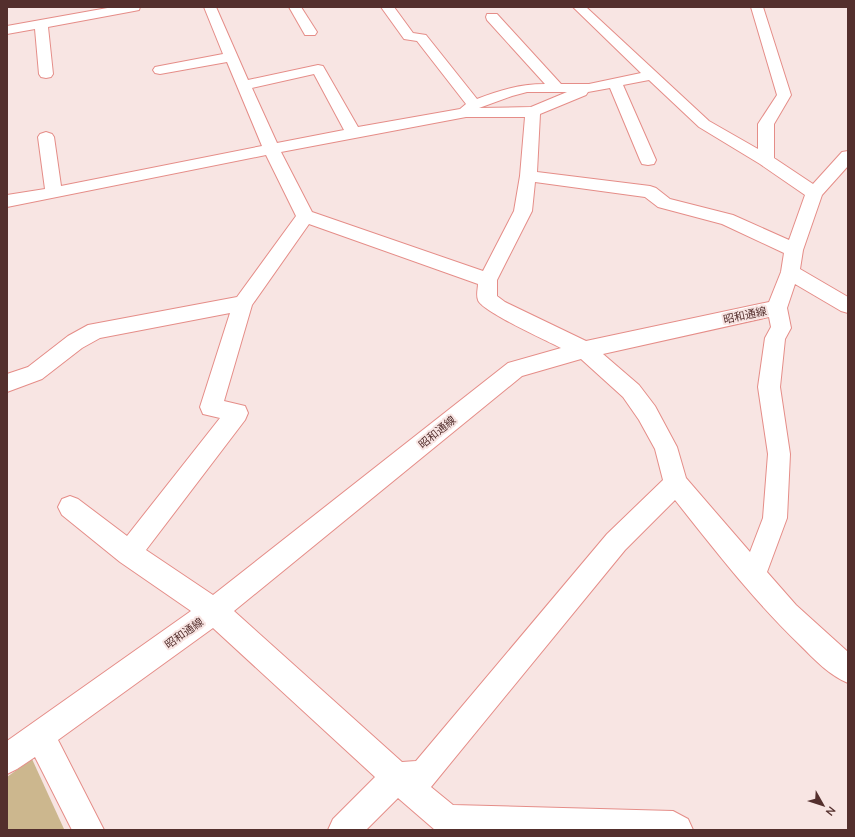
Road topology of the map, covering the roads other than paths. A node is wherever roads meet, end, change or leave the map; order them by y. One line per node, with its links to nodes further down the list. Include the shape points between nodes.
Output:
1 (134, 7): 9 (street)
2 (210, 7): 12 (street)
3 (295, 7): 11 (street)
4 (387, 7): 20 (street, via 408,36 421,38)
5 (598, 7): 7 (street)
6 (757, 7): 26 (street, via 784,95 766,124)
7 (581, 9): 15 (street)
8 (492, 17): 18 (street)
9 (41, 24): 10 (street); 14 (street)
10 (7, 30)
11 (310, 32)
12 (232, 57): 13 (street); 17 (street)
13 (160, 70)
14 (46, 74)
15 (652, 75): 16 (street); 26 (street, via 704,124)
16 (615, 83): 19 (street); 25 (street)
17 (244, 85): 22 (street, via 318,69); 24 (street)
18 (557, 88): 19 (street); 20 (street, via 528,88 508,92)
19 (589, 88): 21 (street)
20 (469, 109): 21 (street); 22 (street)
21 (533, 112): 28 (street)
22 (353, 133): 24 (street)
23 (46, 137): 29 (street)
24 (272, 149): 29 (street); 32 (street)
25 (648, 160)
26 (766, 160): 30 (street)
27 (845, 163): 30 (street, 昭和通線)
28 (528, 176): 33 (street, via 650,192 664,203 727,219); 34 (street, via 523,211)
29 (54, 193): 31 (street)
30 (814, 193): 33 (street, 昭和通線)
31 (7, 201)
32 (305, 216): 34 (street); 35 (street)
33 (792, 261): 36 (street); 37 (street, 昭和通線)
34 (488, 280): 38 (street, via 487,299)
35 (243, 303): 39 (street, via 95,331 75,342 35,373); 42 (street, via 211,407 237,413)
36 (848, 306)
37 (778, 308): 38 (street, 昭和通線); 43 (street, via 781,328 774,338 769,387 779,454 775,518)
38 (584, 350): 40 (street, via 631,392 647,413 666,447); 44 (street, 昭和通線, via 515,369)
39 (7, 383)
40 (676, 483): 43 (street); 48 (street, via 616,542 423,775)
41 (70, 507): 42 (street)
42 (129, 553): 44 (street)
43 (753, 576): 45 (street, via 787,614)
44 (214, 611): 46 (street, 昭和通線); 48 (street)
45 (848, 669)
46 (40, 735): 47 (street, 昭和通線); 50 (street)
47 (7, 759)
48 (397, 777): 49 (street, via 448,820); 51 (street)
49 (520, 826): 52 (street, via 673,827)
50 (88, 830)
51 (344, 830)
52 (677, 830)

